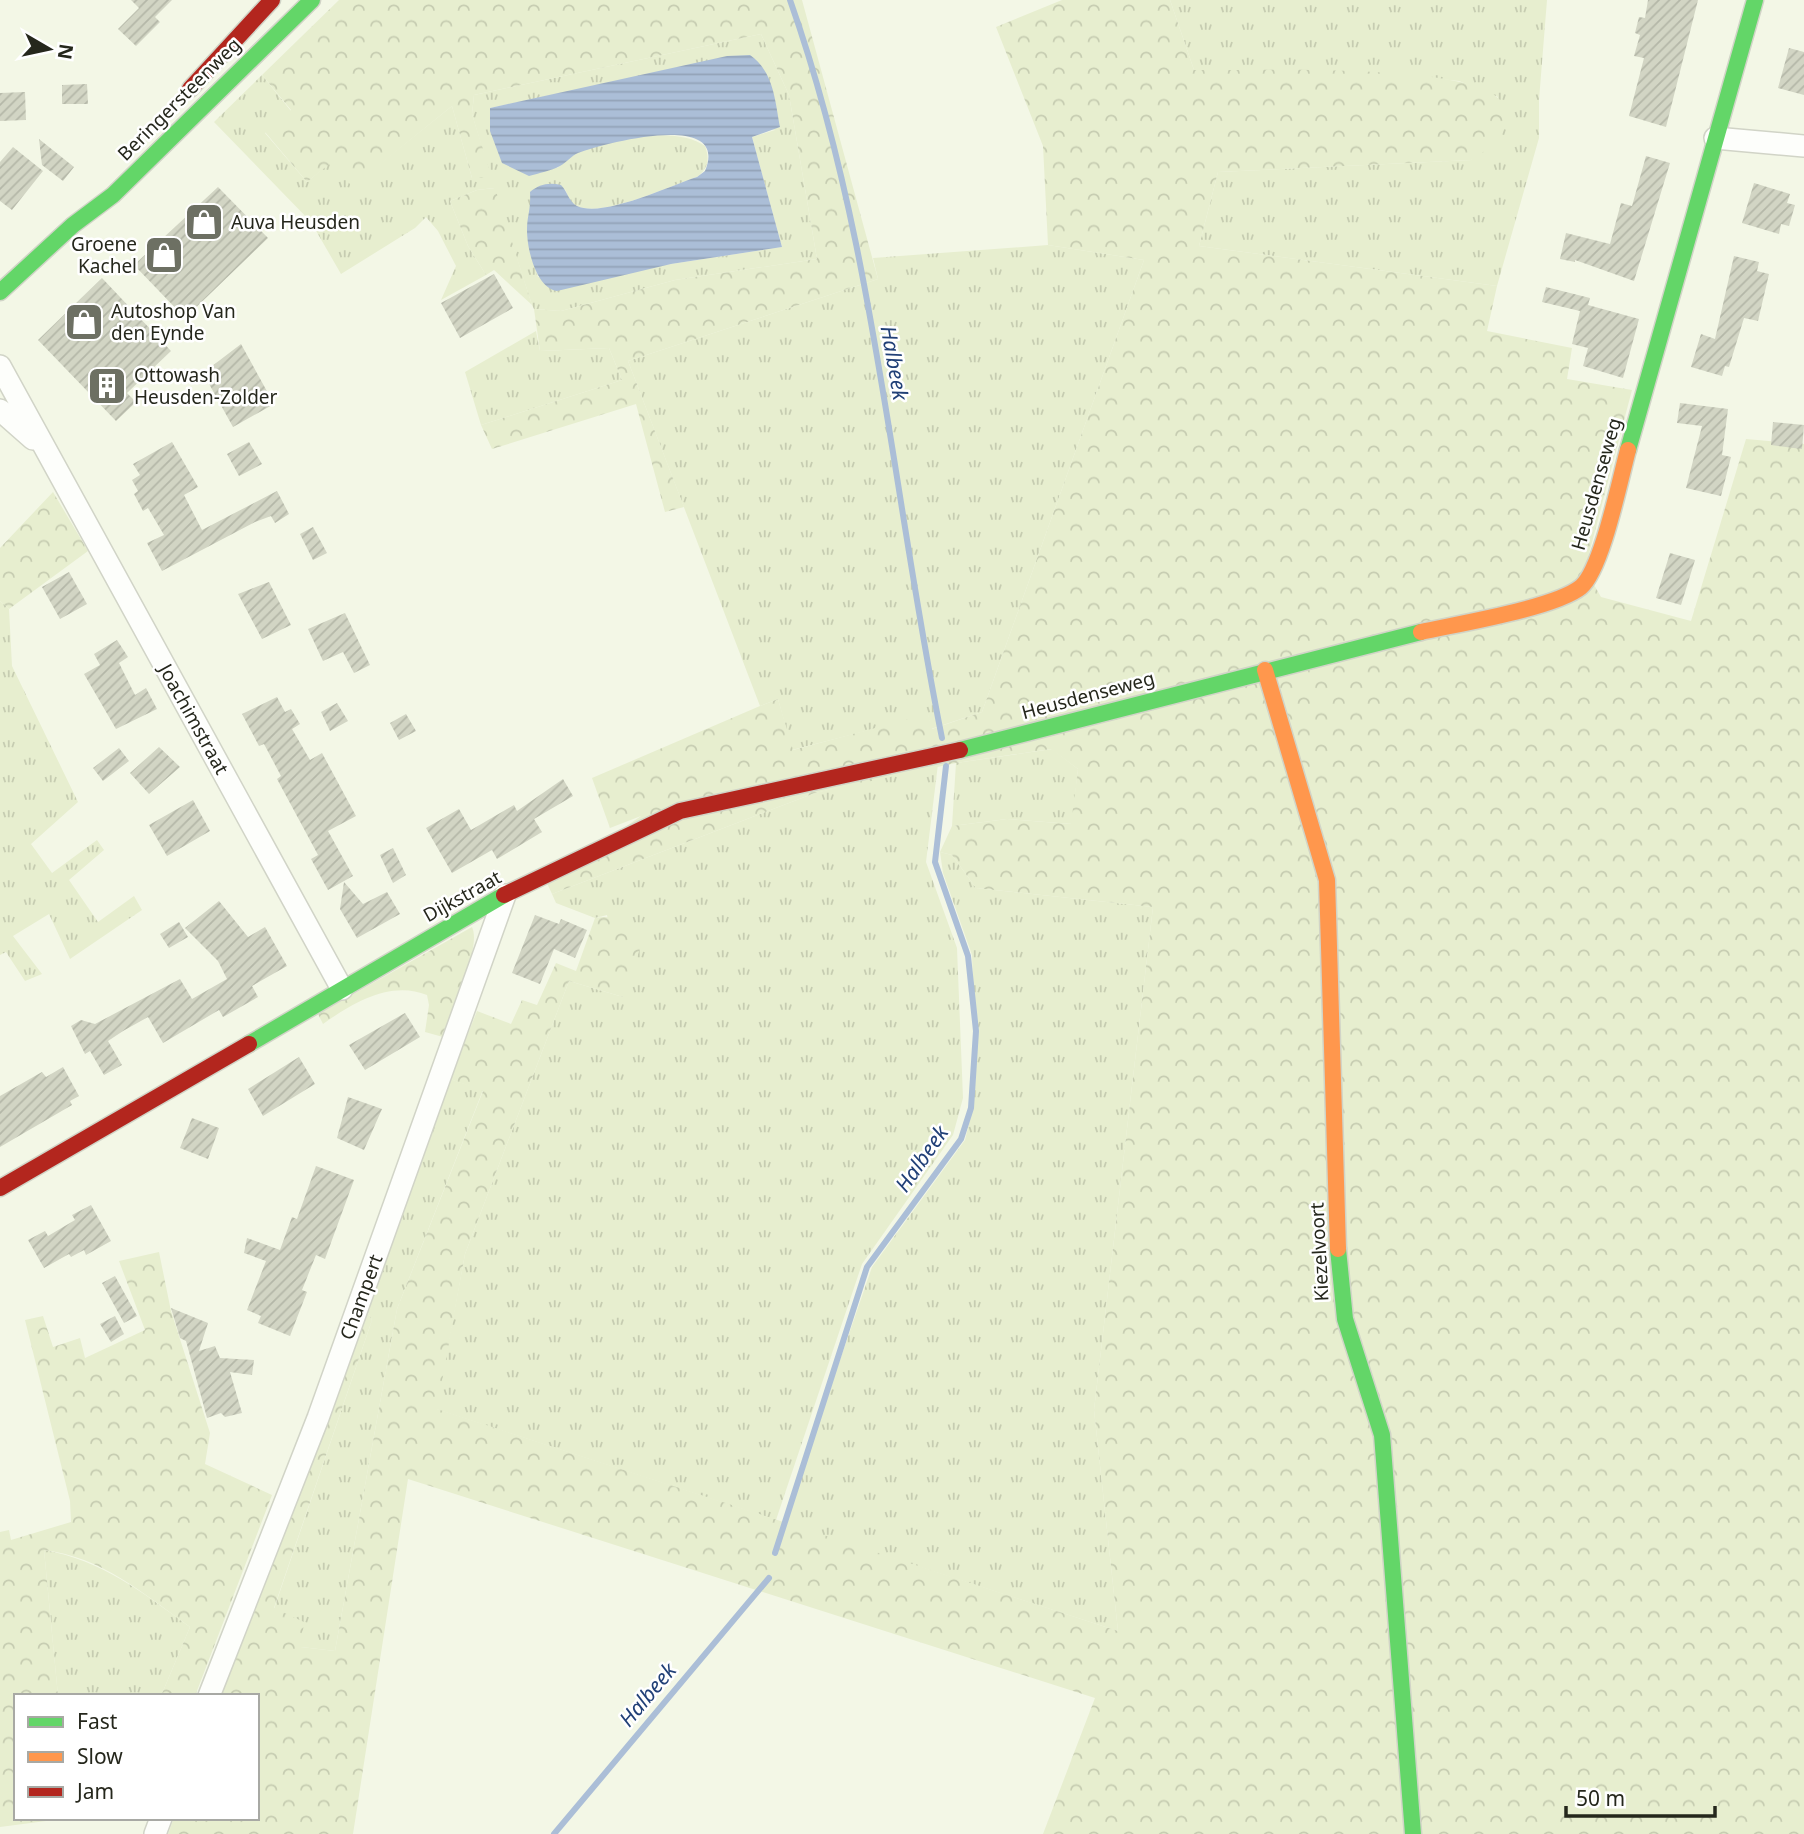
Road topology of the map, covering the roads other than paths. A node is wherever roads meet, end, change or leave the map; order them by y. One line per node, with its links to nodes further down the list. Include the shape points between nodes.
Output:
1 (272, 0): 4 (street, Beringersteenweg)
2 (312, 0): 8 (street, Beringersteenweg, via 113,195)
3 (1755, 0): 5 (street, Heusdenseweg)
4 (181, 99)
5 (1715, 138): 6 (street); 13 (street, Heusdenseweg, via 1598,558 1581,586 1552,601)
6 (1804, 146)
7 (118, 167): 8 (street, Beringersteenweg)
8 (73, 225): 9 (street, Beringersteenweg)
9 (0, 292)
10 (0, 366): 12 (street, Joachimstraat)
11 (0, 410): 12 (street, Joachimstraat)
12 (45, 449): 16 (street, Joachimstraat)
13 (1265, 670): 14 (street, Heusdenseweg); 19 (street, Kiezelvoort, via 1327,880 1339,1282 1345,1319 1382,1435)
14 (987, 744): 15 (street, Dijkstraat, via 680,811)
15 (505, 895): 16 (street, Dijkstraat); 18 (street, Champert, via 318,1418)
16 (342, 989): 17 (street, Dijkstraat)
17 (0, 1188)
18 (210, 1694)
19 (1413, 1834)

